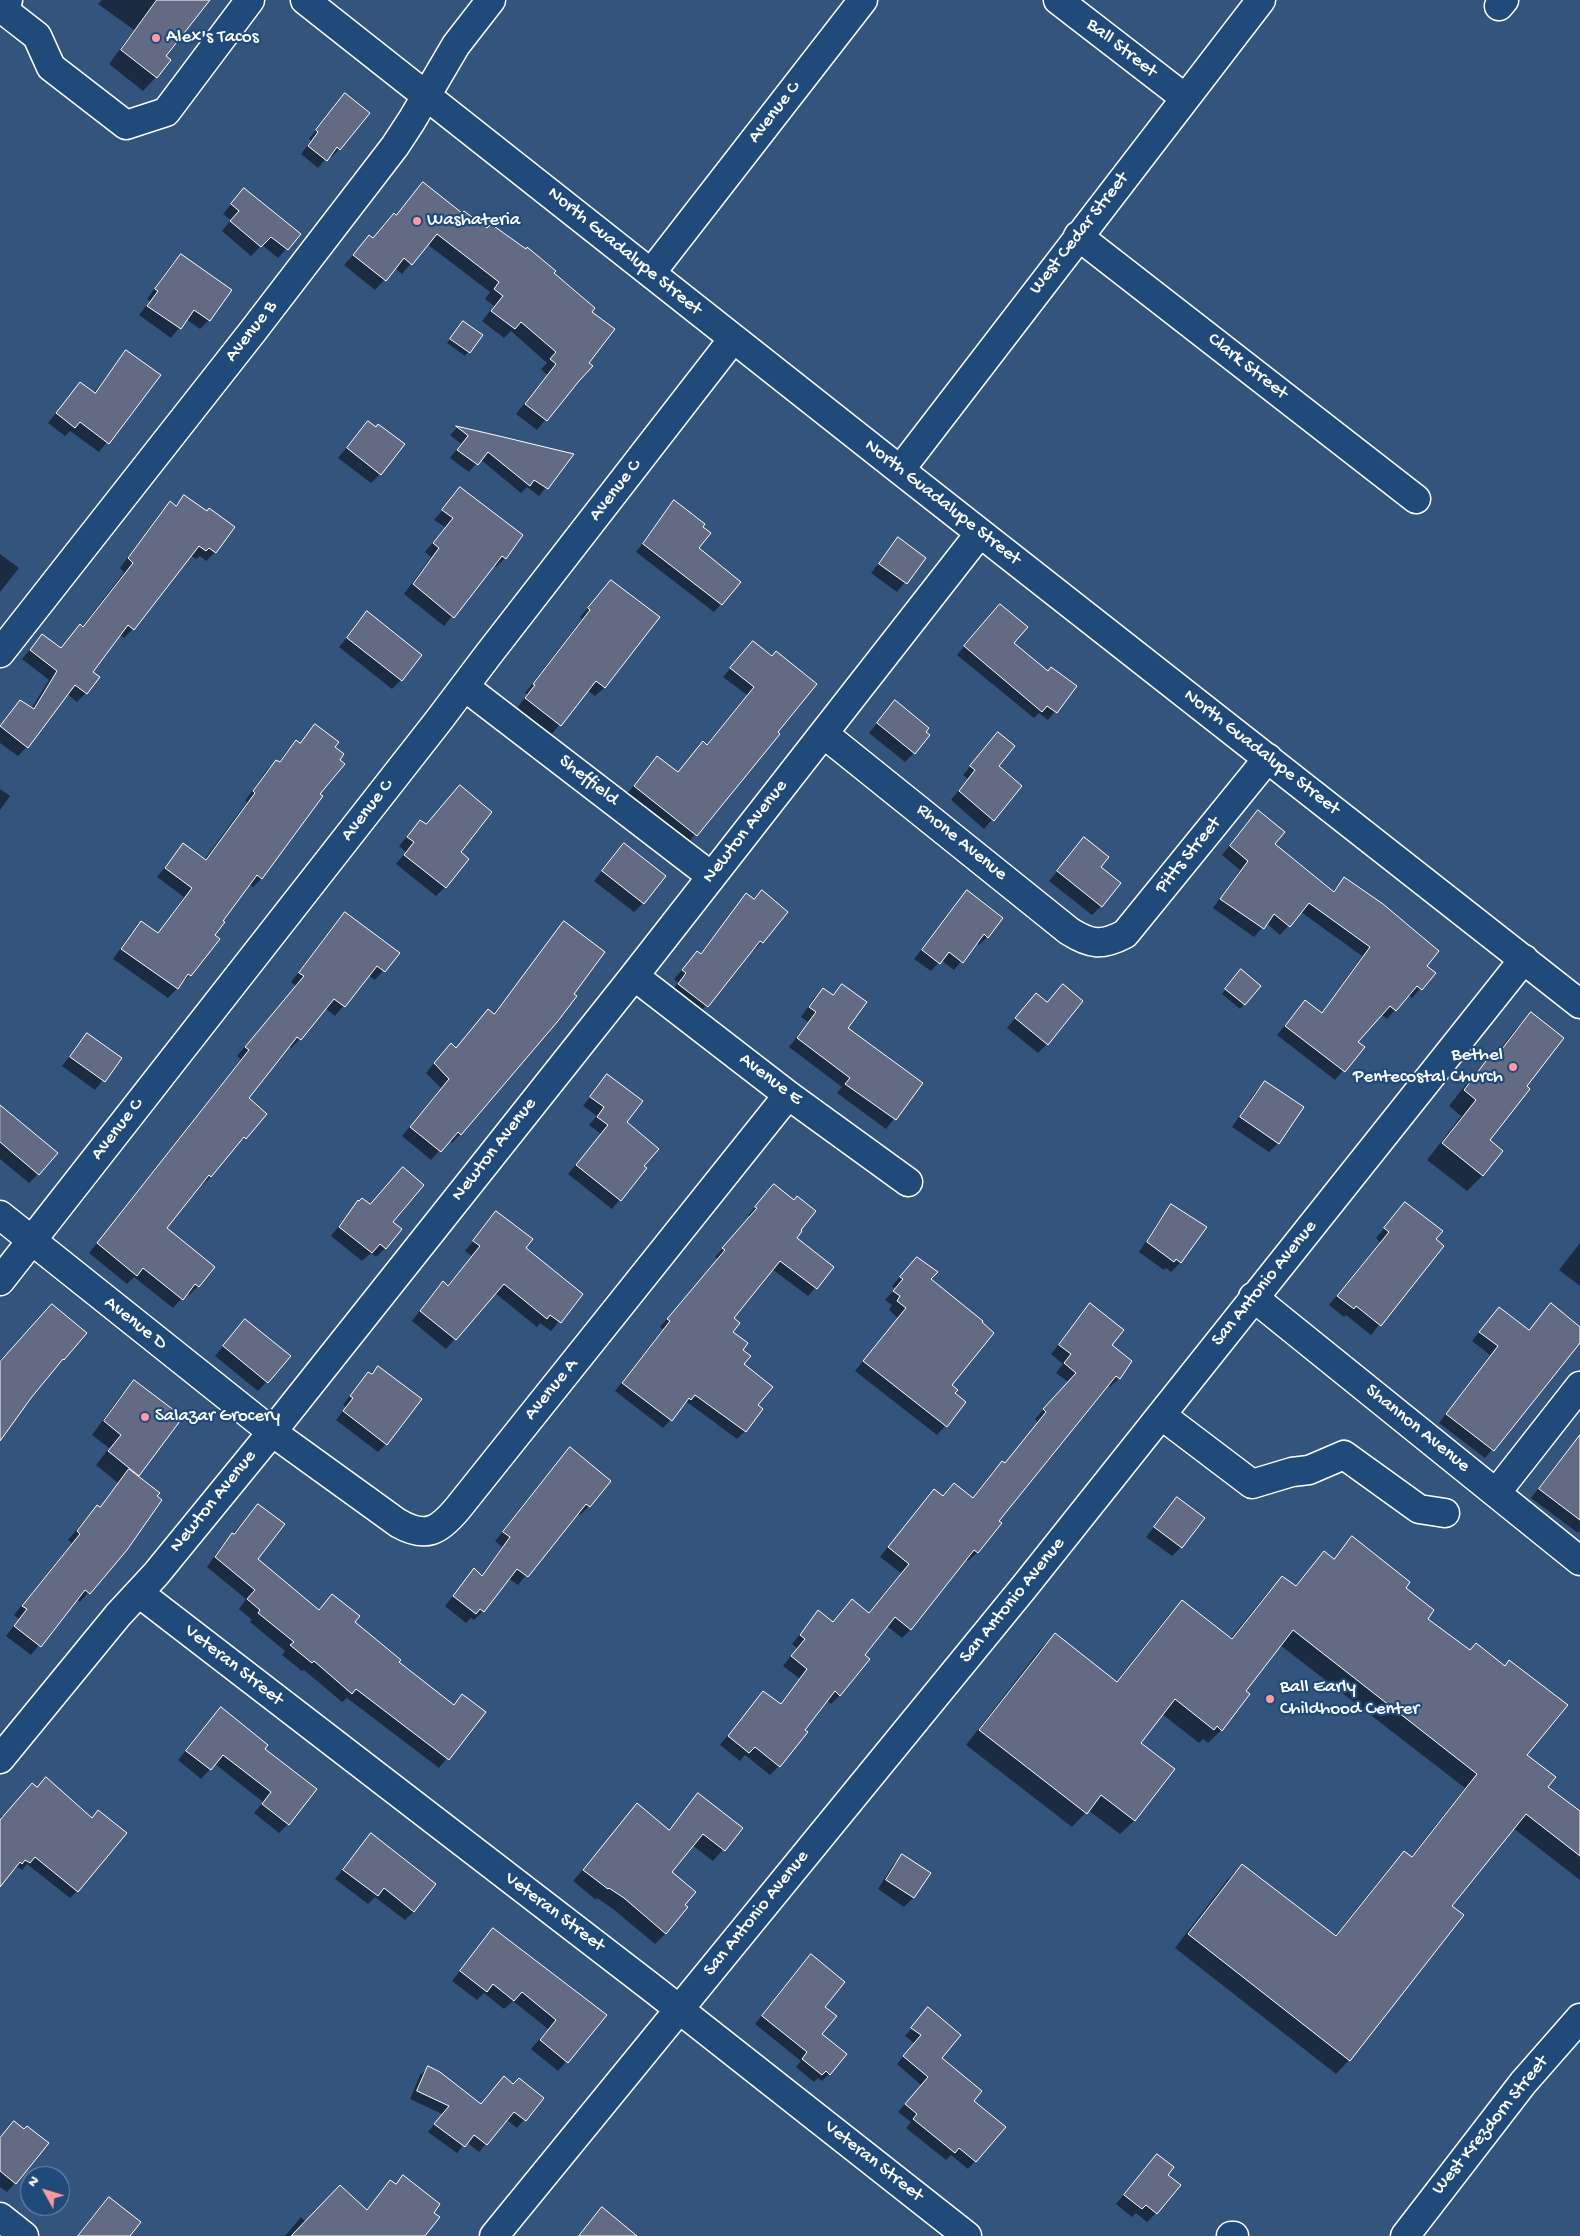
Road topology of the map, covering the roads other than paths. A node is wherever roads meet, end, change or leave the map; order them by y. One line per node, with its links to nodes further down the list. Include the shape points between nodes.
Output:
1 (250, 0): 7 (street, via 166,112 126,125 51,67 36,36)
2 (305, 0): 8 (street, North Guadalupe Street)
3 (491, 0): 8 (street, Avenue B, via 456,45)
4 (863, 0): 11 (street, Avenue C)
5 (1058, 0): 9 (street, Ball Street)
6 (1261, 0): 9 (street, West Cedar Street)
7 (3, 6)
8 (426, 94): 11 (street, North Guadalupe Street); 16 (street, Avenue B, via 389,153)
9 (1185, 98): 10 (street, West Cedar Street)
10 (1078, 236): 13 (street, West Cedar Street); 14 (street, Clark Street)
11 (651, 273): 12 (street, North Guadalupe Street)
12 (734, 339): 13 (street, North Guadalupe Street); 17 (street, Avenue C)
13 (900, 470): 15 (street, North Guadalupe Street)
14 (1416, 499)
15 (980, 533): 18 (street, Newton Avenue); 19 (street, North Guadalupe Street)
16 (0, 654)
17 (465, 687): 20 (street, Sheffield); 28 (street, Avenue C)
18 (824, 734): 20 (street, Newton Avenue); 21 (street, Rhone Avenue, via 1069,931)
19 (1268, 758): 21 (street, Pitts Street, via 1137,922 1125,934); 22 (street, North Guadalupe Street)
20 (711, 876): 23 (street, Newton Avenue)
21 (1102, 943)
22 (1524, 959): 24 (street, North Guadalupe Street); 30 (street, San Antonio Avenue)
23 (634, 976): 25 (street, Avenue E); 33 (street, Newton Avenue)
24 (1580, 1004)
25 (788, 1095): 26 (street, Avenue E); 33 (street, Avenue A, via 444,1525 432,1531 410,1530 398,1524)
26 (908, 1182)
27 (0, 1215): 28 (street, Avenue D)
28 (30, 1241): 29 (street, Avenue C); 33 (street, Avenue D)
29 (0, 1281)
30 (1253, 1297): 32 (street, San Antonio Avenue); 34 (street, Shannon Avenue)
31 (1580, 1386): 34 (street)
32 (1161, 1415): 35 (street, via 1252,1484 1310,1470 1344,1455 1419,1509); 39 (street, San Antonio Avenue, via 944,1687)
33 (272, 1432): 37 (street, Newton Avenue)
34 (1496, 1493): 36 (street, Shannon Avenue)
35 (1445, 1513)
36 (1580, 1561)
37 (139, 1593): 38 (street, Newton Avenue); 39 (street, Veteran Street)
38 (0, 1759)
39 (678, 2009): 43 (street, San Antonio Avenue); 44 (street, Veteran Street)
40 (1577, 2028): 45 (street, West Krezdorn Street, via 1523,2083)
41 (0, 2217): 42 (street)
42 (24, 2236)
43 (494, 2236)
44 (967, 2236)
45 (1405, 2236)

